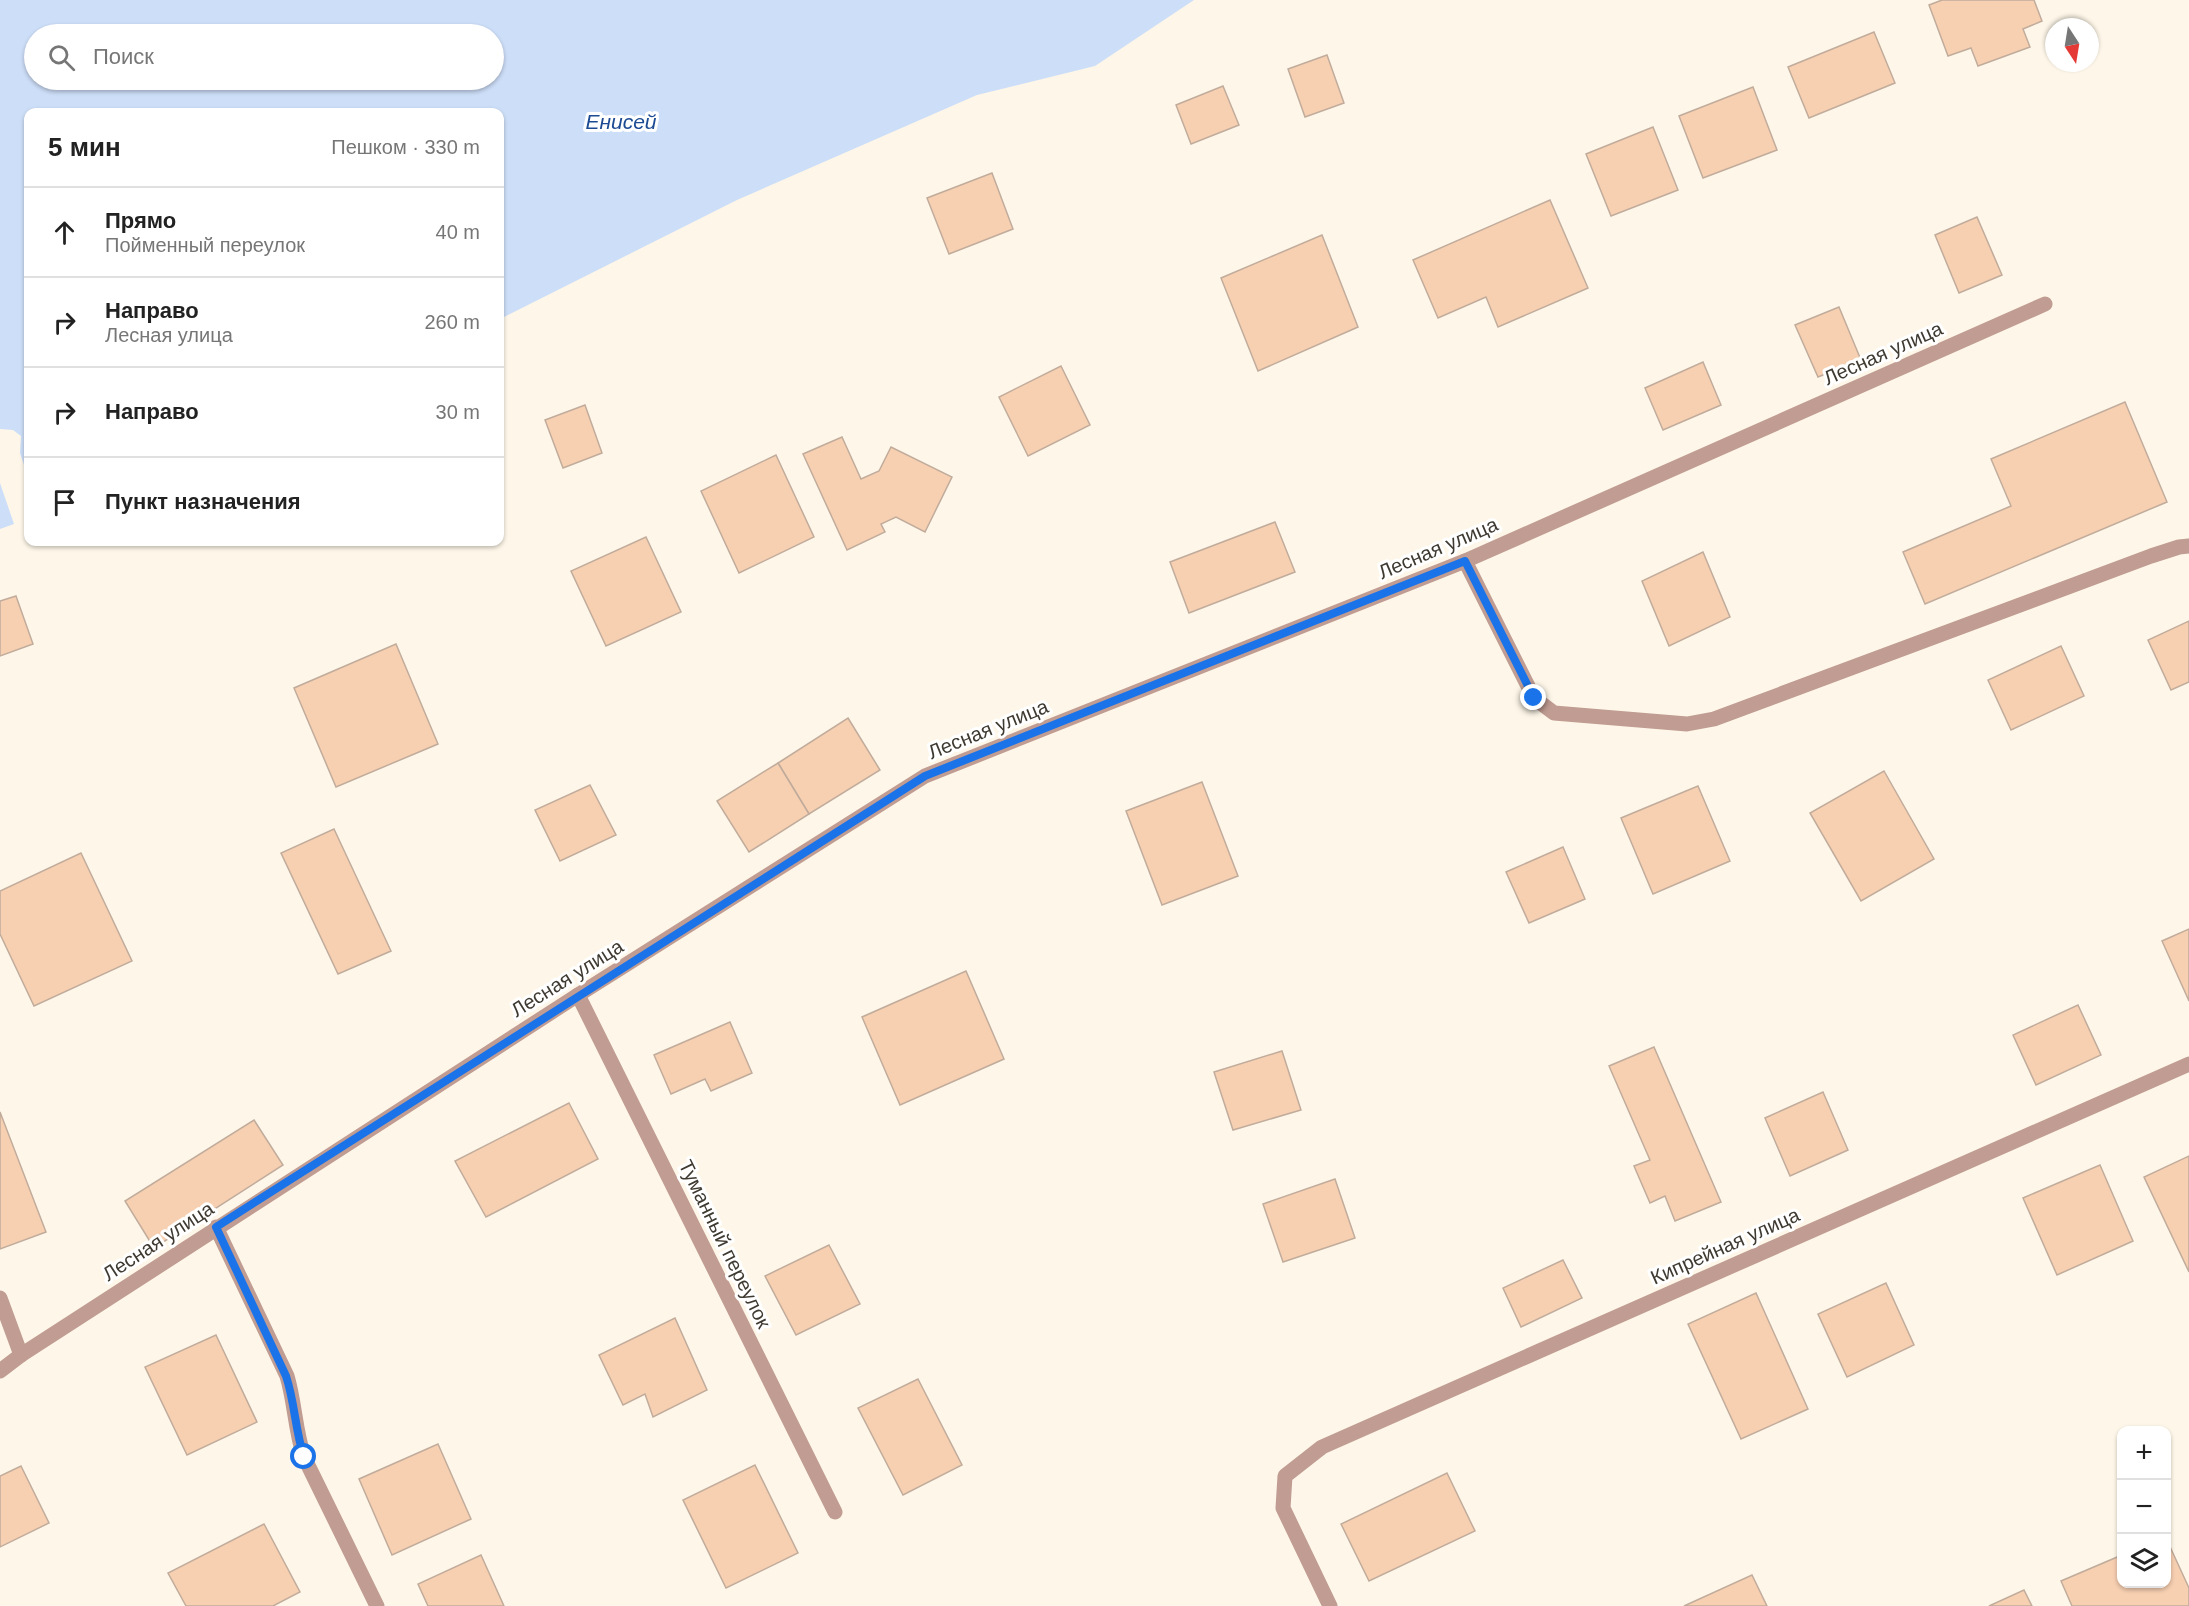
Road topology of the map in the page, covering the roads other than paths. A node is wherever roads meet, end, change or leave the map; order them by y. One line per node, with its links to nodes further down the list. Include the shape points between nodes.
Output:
1 (2045, 304): 3 (street, Лесная улица)
2 (2189, 546): 3 (street, via 2151,556 1714,719 1687,724 1554,713 1534,698)
3 (1465, 561): 4 (street, Лесная улица, via 925,776)
4 (578, 995): 6 (street, Лесная улица); 10 (street, Туманный переулок)
5 (2189, 1064): 12 (street, Кипрейная улица, via 1323,1447 1285,1476 1283,1508)
6 (216, 1227): 8 (street, Лесная улица); 11 (street, via 286,1376 304,1457)
7 (0, 1298): 8 (street)
8 (21, 1355): 9 (street, Лесная улица)
9 (0, 1371)
10 (835, 1512)
11 (377, 1606)
12 (1330, 1606)

